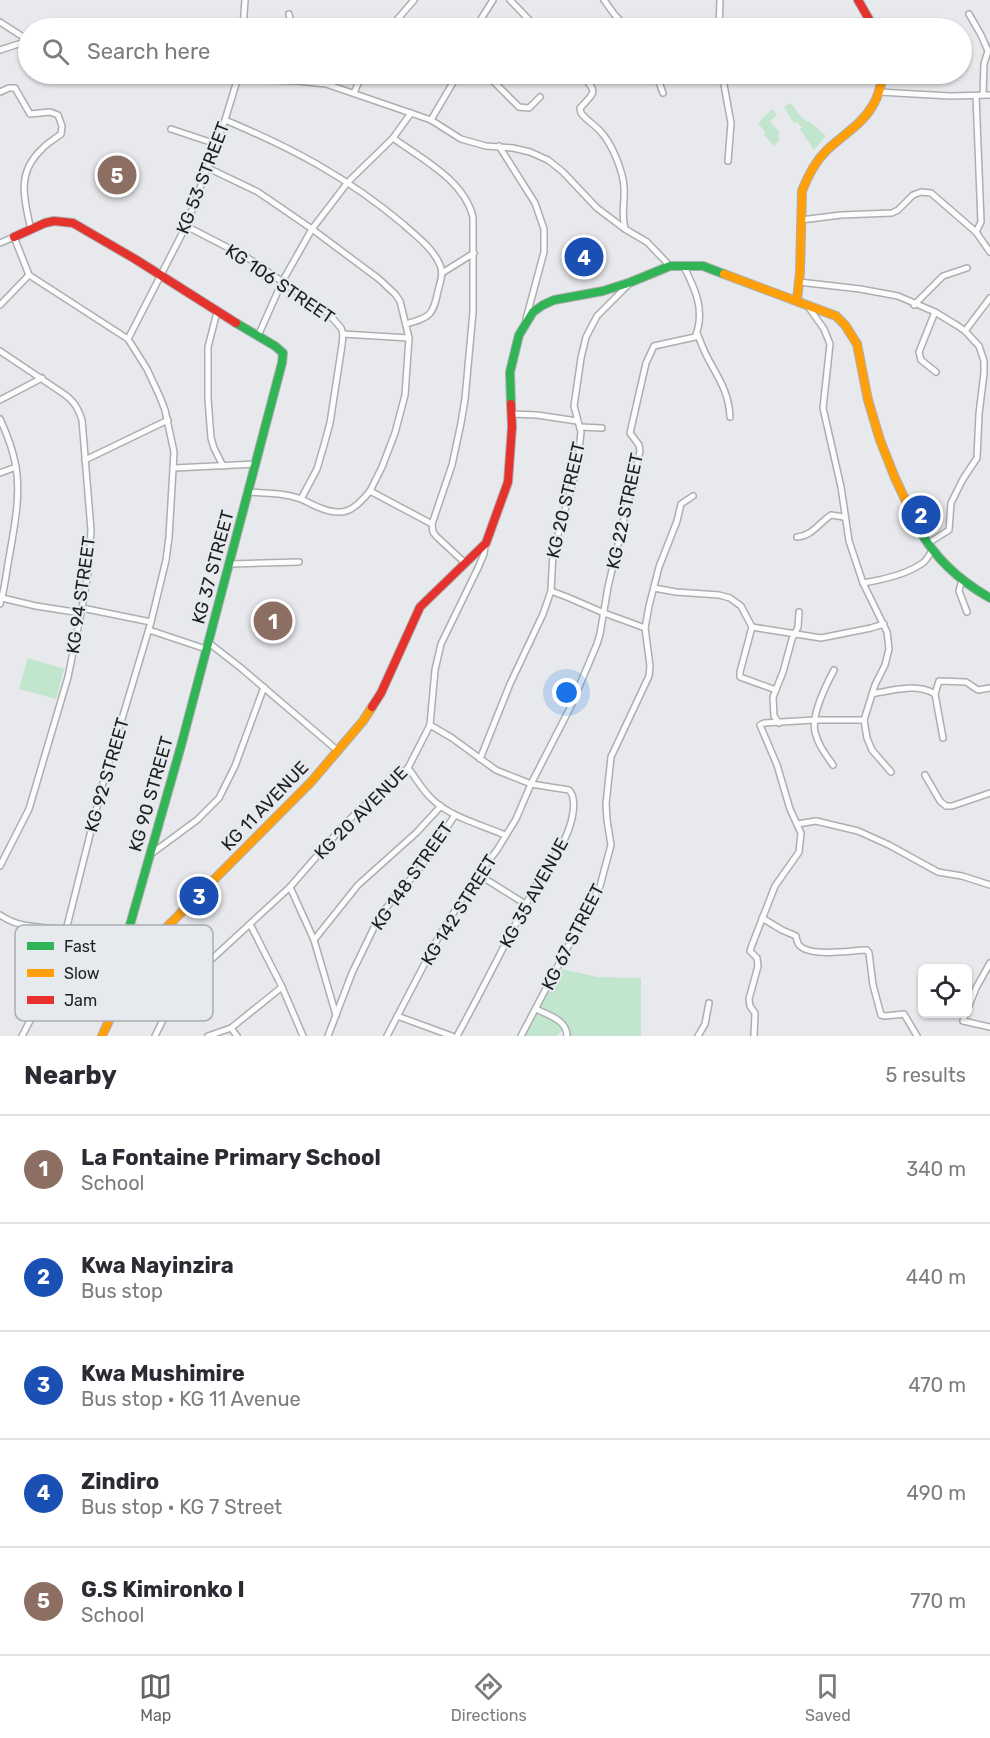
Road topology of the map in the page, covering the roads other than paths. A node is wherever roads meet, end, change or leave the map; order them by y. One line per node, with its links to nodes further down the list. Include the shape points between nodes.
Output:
1 (245, 0): 10 (street)
2 (414, 0): 12 (street)
3 (493, 0): 13 (street)
4 (510, 0): 14 (street)
5 (604, 0): 15 (street)
6 (720, 0): 16 (street)
7 (858, 0): 17 (main road)
8 (289, 14): 11 (street)
9 (969, 15): 18 (street)
10 (244, 18)
11 (290, 18)
12 (399, 18)
13 (482, 18)
14 (527, 18)
15 (618, 18)
16 (719, 18)
17 (868, 18)
18 (971, 18)
19 (972, 20): 37 (street, via 988,51)
20 (0, 22): 21 (street)
21 (18, 34)
22 (18, 44): 23 (street)
23 (0, 50)
24 (236, 84): 42 (street, KG 53 STREET)
25 (319, 84): 35 (street)
26 (358, 84): 35 (street)
27 (452, 84): 43 (street)
28 (496, 84): 40 (street, via 519,107 529,108)
29 (589, 84): 54 (street, via 592,97 580,108 581,113 601,132 622,175)
30 (660, 84): 36 (street)
31 (724, 84): 48 (street, via 731,123)
32 (881, 84): 34 (main road)
33 (0, 92): 55 (street, via 15,88 30,114 54,113 62,126 61,134 42,148 25,171 24,197)
34 (879, 92): 39 (street); 51 (main road, via 862,121 825,152 806,181)
35 (354, 93): 41 (street)
36 (663, 93)
37 (983, 95): 38 (street); 39 (street)
38 (990, 95)
39 (976, 96): 56 (street, via 981,222)
40 (540, 98)
41 (411, 113): 43 (street); 45 (street)
42 (225, 120): 46 (street, KG 53 STREET); 50 (street, via 295,151)
43 (431, 120): 47 (street, via 461,139)
44 (171, 129): 46 (street)
45 (393, 138): 50 (street); 60 (street, via 462,194 471,207)
46 (216, 144): 49 (street, KG 53 STREET)
47 (499, 146): 54 (street, via 548,160 597,208); 77 (street, via 535,203 544,229 544,252)
48 (728, 161)
49 (208, 168): 52 (street, KG 53 STREET); 53 (street, via 258,192)
50 (348, 182): 53 (street); 64 (street, via 430,249)
51 (801, 220): 56 (street, via 892,213 913,195 927,192); 69 (main road)
52 (186, 226): 66 (street, KG 53 STREET); 67 (street, KG 106 STREET, via 248,258)
53 (312, 229): 67 (street); 78 (street, via 395,294)
54 (625, 229): 62 (street, via 647,242)
55 (31, 230): 57 (main road); 66 (main road, via 54,221 73,223)
56 (976, 232): 59 (street)
57 (14, 237): 58 (street); 65 (street)
58 (0, 243)
59 (990, 252)
60 (474, 253): 64 (street); 107 (street, via 473,312 461,423)
61 (683, 265): 62 (main road); 71 (main road, via 703,266); 80 (street, via 700,304)
62 (670, 266): 68 (main road)
63 (967, 268): 74 (street, via 943,276)
64 (442, 273): 78 (street, via 430,315)
65 (29, 275): 73 (street); 84 (street)
66 (161, 275): 75 (main road); 84 (street, KG 53 STREET)
67 (282, 282): 81 (street, KG 106 STREET, via 329,314); 82 (street)
68 (631, 282): 77 (main road, via 554,300 533,312); 94 (street, KG 20 STREET, via 597,316 586,337 574,406)
69 (799, 282): 71 (main road); 74 (street, via 898,296)
70 (990, 298): 79 (street)
71 (797, 300): 72 (main road)
72 (806, 304): 106 (street, via 824,328 830,344 823,408); 110 (main road, via 836,316 854,336 876,430 897,484)
73 (0, 305)
74 (914, 305): 76 (street)
75 (217, 312): 82 (main road); 98 (street, via 208,347 208,399 211,438)
76 (935, 312): 79 (street); 86 (street, via 919,352 921,360)
77 (525, 323): 90 (main road, via 510,372)
78 (406, 324): 83 (street)
79 (965, 331): 87 (street, via 979,346)
80 (697, 332): 91 (street, via 730,403); 123 (street, KG 22 STREET, via 695,337 657,344 648,356 630,433 640,451)
81 (343, 334): 83 (street); 105 (street, KG 106 STREET, via 324,445)
82 (258, 336): 97 (main road, KG 37 STREET, via 283,353)
83 (409, 338): 102 (street, via 400,417)
84 (128, 339): 93 (street, KG 92 STREET, via 156,387)
85 (0, 351): 88 (street, KG 94 STREET)
86 (936, 372)
87 (987, 374): 110 (street, via 979,414 977,458 951,503 949,530)
88 (42, 378): 89 (street); 96 (street, KG 94 STREET, via 72,400 78,410)
89 (0, 400)
90 (512, 414): 94 (street); 109 (main road, via 508,482)
91 (730, 417)
92 (0, 419): 99 (street)
93 (168, 420): 96 (street); 100 (street, KG 92 STREET)
94 (579, 424): 95 (street); 117 (street, KG 20 STREET, via 577,468 553,552)
95 (602, 429)
96 (85, 460): 120 (street, KG 94 STREET, via 91,530)
97 (256, 464): 98 (street); 103 (main road, KG 37 STREET)
98 (223, 466): 100 (street)
99 (16, 467): 101 (street); 119 (street, via 13,538)
100 (174, 468): 124 (street, KG 92 STREET, via 166,560)
101 (0, 473)
102 (370, 491): 105 (street, via 355,508 339,512); 107 (street)
103 (249, 492): 105 (street); 113 (main road, KG 37 STREET)
104 (693, 496): 116 (street, KG 67 STREET, via 681,504)
105 (301, 499)
106 (844, 517): 108 (street, via 831,515 804,537); 115 (street)
107 (432, 524): 112 (street, via 436,536)
108 (797, 537)
109 (486, 543): 112 (main road, KG 11 AVENUE); 140 (street, KG 20 AVENUE, via 441,644)
110 (930, 547): 114 (main road); 115 (street, via 925,562 915,568)
111 (299, 562): 113 (street)
112 (465, 563): 142 (main road, KG 11 AVENUE, via 425,601 381,693)
113 (230, 564): 130 (main road, KG 37 STREET)
114 (962, 579): 118 (main road); 122 (street, via 959,591)
115 (863, 583): 125 (street)
116 (654, 588): 126 (street, via 730,598 741,606); 127 (street, KG 67 STREET)
117 (551, 591): 123 (street); 143 (street, KG 20 STREET)
118 (990, 598)
119 (1, 601): 120 (street)
120 (81, 611): 124 (street); 155 (street, KG 94 STREET, via 68,676 29,809)
121 (799, 612): 129 (street)
122 (967, 612)
123 (604, 614): 127 (street); 148 (street, KG 22 STREET, via 600,634 570,708)
124 (151, 622): 128 (street, KG 92 STREET)
125 (884, 624): 129 (street, via 820,638); 135 (street, via 890,649)
126 (752, 627): 129 (street); 134 (street, via 740,677)
127 (645, 628): 173 (street, KG 67 STREET, via 649,676 610,764 606,804 611,845 604,875)
128 (149, 630): 130 (street); 164 (street, KG 92 STREET, via 104,779)
129 (796, 633): 134 (street)
130 (207, 646): 132 (street); 154 (main road, KG 90 STREET)
131 (834, 670): 137 (street)
132 (264, 687): 142 (street); 154 (street, via 219,798 197,820)
133 (990, 688): 136 (street, via 978,690 966,682 943,680 937,684)
134 (776, 690): 139 (street, via 772,707)
135 (872, 694): 136 (street, via 915,688); 138 (street)
136 (935, 694): 141 (street)
137 (815, 720): 138 (street); 139 (street); 144 (street, via 818,740)
138 (864, 720): 146 (street, via 872,750)
139 (779, 723): 152 (street, via 764,723 760,727)
140 (430, 725): 143 (street, KG 35 AVENUE); 145 (street, KG 20 AVENUE)
141 (943, 738)
142 (338, 751): 166 (main road, KG 11 AVENUE)
143 (480, 759): 148 (street, KG 35 AVENUE)
144 (833, 765)
145 (408, 768): 150 (street); 158 (street, KG 20 AVENUE, via 344,825)
146 (891, 772)
147 (925, 775): 149 (street, via 946,807)
148 (531, 784): 153 (street, KG 142 STREET); 159 (street, KG 35 AVENUE, via 569,790 574,800 568,832)
149 (990, 793)
150 (441, 807): 151 (street); 167 (street, via 358,885)
151 (455, 815): 153 (street); 174 (street, KG 148 STREET, via 420,868 380,915)
152 (797, 824): 157 (street, via 816,821 858,831 939,872); 161 (street, via 801,833 799,852 775,886)
153 (505, 835): 156 (street, KG 142 STREET)
154 (148, 855): 165 (main road, KG 90 STREET)
155 (0, 866)
156 (479, 875): 159 (street); 175 (street, KG 142 STREET, via 448,921)
157 (990, 885)
158 (290, 887): 162 (street, KG 20 AVENUE); 167 (street)
159 (526, 905): 191 (street, KG 35 AVENUE)
160 (0, 915): 163 (street)
161 (762, 918): 195 (street, via 750,951 758,966 749,999 755,1013); 196 (street, via 796,936 803,948 825,953 867,950 881,1015 904,1014)
162 (250, 924): 168 (street, KG 20 AVENUE); 170 (street)
163 (22, 925)
164 (67, 925)
165 (130, 925)
166 (170, 925)
167 (314, 940): 174 (street)
168 (213, 959)
169 (990, 963): 171 (street)
170 (282, 987): 181 (street); 187 (street)
171 (972, 998)
172 (709, 1004): 194 (street)
173 (536, 1010): 192 (street, KG 67 STREET); 193 (street, via 560,1022)
174 (336, 1015): 188 (street, KG 148 STREET)
175 (397, 1016): 189 (street, KG 142 STREET); 190 (street)
176 (964, 1018): 180 (street, via 963,1022)
177 (30, 1021): 182 (street, KG 92 STREET)
178 (109, 1021): 183 (main road, KG 11 AVENUE)
179 (162, 1021): 184 (street, KG 20 AVENUE)
180 (990, 1027)
181 (231, 1028): 185 (street); 186 (street)
182 (22, 1036)
183 (102, 1036)
184 (157, 1036)
185 (208, 1036)
186 (237, 1036)
187 (303, 1036)
188 (328, 1036)
189 (387, 1036)
190 (452, 1036)
191 (458, 1036)
192 (521, 1036)
193 (567, 1036)
194 (699, 1036)
195 (754, 1036)
196 (917, 1036)

